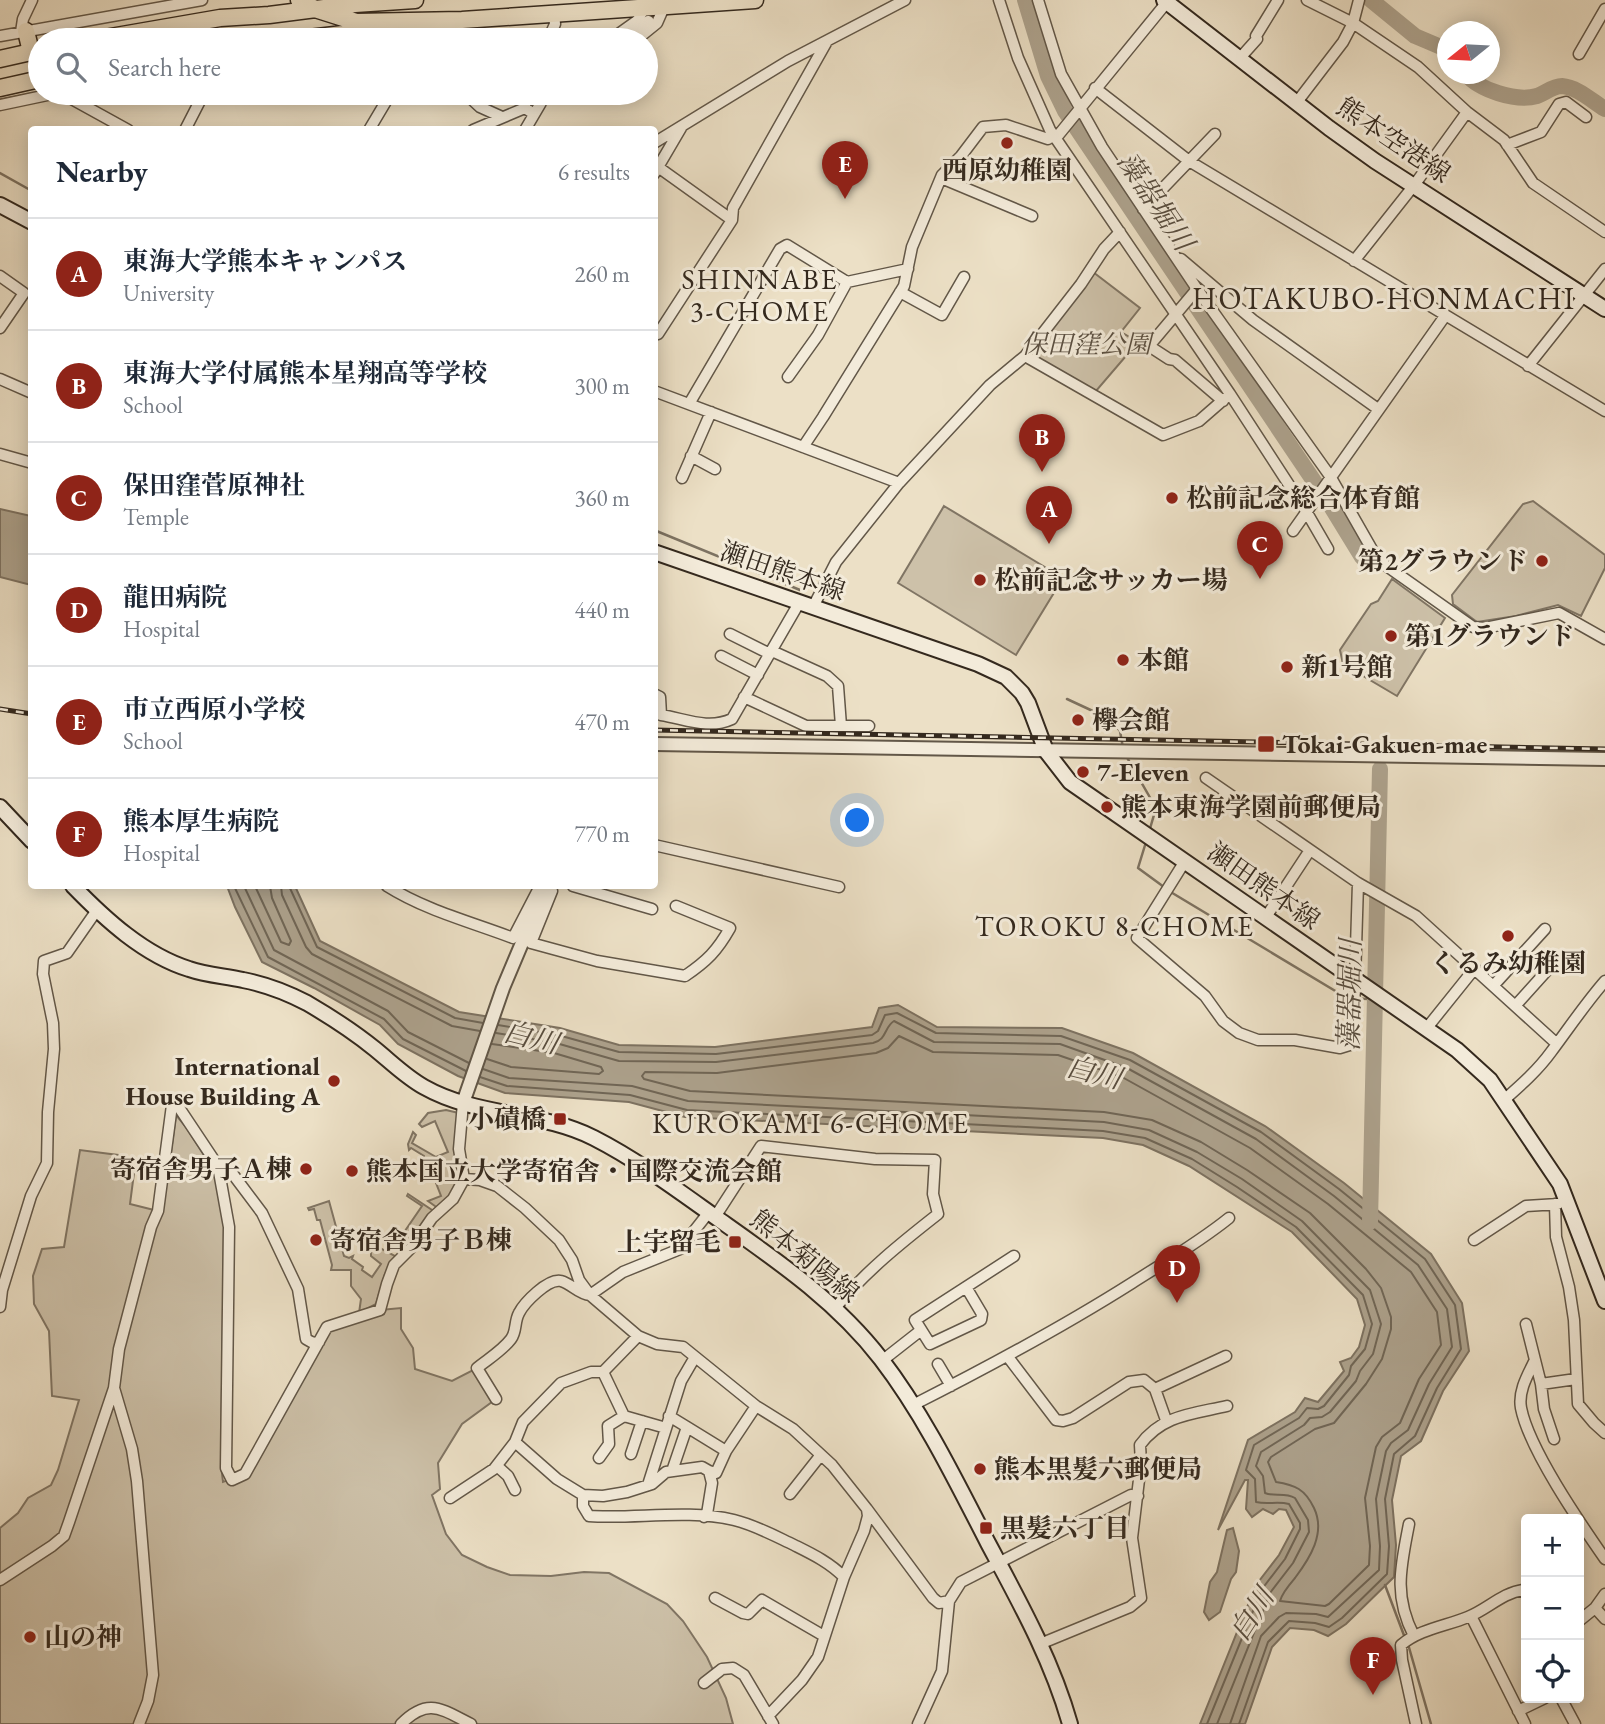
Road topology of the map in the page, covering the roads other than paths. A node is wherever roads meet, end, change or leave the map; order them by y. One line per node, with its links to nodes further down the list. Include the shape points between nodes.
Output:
1 (32, 0): 31 (street, via 23,19)
2 (202, 0): 22 (street)
3 (259, 0): 19 (highway)
4 (415, 0): 13 (highway)
5 (755, 0): 15 (highway)
6 (905, 0): 34 (street)
7 (999, 0): 63 (street, via 1018,58)
8 (1038, 0): 51 (street, via 1061,74)
9 (1278, 0): 37 (street, via 1257,39)
10 (1307, 0): 21 (street)
11 (1359, 0): 21 (street)
12 (1165, 1): 37 (main road, 熊本空港線); 41 (street)
13 (348, 2): 14 (highway)
14 (307, 5): 19 (highway); 20 (highway, via 356,22); 24 (highway)
15 (664, 7): 18 (highway); 29 (street)
16 (1605, 9): 36 (street)
17 (554, 14): 18 (highway); 20 (highway); 26 (street)
18 (646, 15): 27 (street); 28 (street)
19 (230, 17): 23 (highway)
20 (462, 20): 25 (highway)
21 (1353, 23): 43 (street); 53 (street, via 1418,67)
22 (41, 28)
23 (164, 28)
24 (303, 28)
25 (406, 28)
26 (553, 28)
27 (627, 28)
28 (634, 28)
29 (651, 28)
30 (28, 30): 31 (street)
31 (24, 31): 32 (street); 33 (highway)
32 (0, 36)
33 (28, 38)
34 (826, 43): 56 (street); 75 (street, via 733,208)
35 (28, 53): 38 (highway)
36 (1579, 54)
37 (1240, 58): 43 (main road, 熊本空港線)
38 (0, 59)
39 (28, 82): 40 (highway)
40 (0, 88)
41 (1095, 88): 51 (street); 66 (street)
42 (28, 99): 44 (street)
43 (1297, 102): 70 (main road, 熊本空港線, via 1366,155)
44 (0, 105)
45 (81, 105): 57 (street)
46 (198, 105): 58 (street)
47 (384, 105): 59 (street)
48 (478, 105): 54 (street)
49 (529, 105): 52 (street)
50 (537, 105): 52 (street)
51 (1079, 109): 63 (street); 72 (street)
52 (530, 111): 54 (street); 61 (street)
53 (1467, 112): 65 (street); 70 (street)
54 (502, 117): 60 (street)
55 (1586, 117): 65 (street, via 1566,102 1559,104 1541,131)
56 (683, 125): 64 (street); 67 (street)
57 (121, 126)
58 (187, 126)
59 (371, 126)
60 (482, 126)
61 (526, 126)
62 (1215, 134): 66 (street)
63 (1055, 137): 69 (street, via 1048,139 1006,125 983,127); 76 (street)
64 (658, 141)
65 (1507, 145): 77 (street, via 1533,183)
66 (1189, 161): 72 (street); 79 (street)
67 (658, 167)
68 (658, 171): 75 (street)
69 (941, 178): 73 (street); 80 (street, via 912,247)
70 (1415, 184): 79 (street); 87 (main road, 熊本空港線)
71 (0, 205): 74 (main road)
72 (1143, 209): 78 (street)
73 (1032, 216)
74 (28, 220)
75 (732, 220): 92 (street)
76 (1120, 232): 89 (street); 93 (street)
77 (1605, 232)
78 (1171, 250): 85 (street); 101 (street, via 1253,320)
79 (1354, 261): 90 (street)
80 (908, 269): 84 (street); 86 (street)
81 (1605, 269): 87 (street)
82 (0, 276): 91 (street, via 24,293)
83 (964, 276): 86 (street, via 942,315)
84 (847, 282): 95 (street); 100 (street, via 787,245 780,248)
85 (1195, 291): 89 (street); 110 (street)
86 (900, 292): 104 (street)
87 (1583, 296): 88 (main road, 熊本空港線); 94 (street)
88 (1605, 309)
89 (1174, 314): 99 (street); 99 (street, via 1149,346)
90 (1445, 316): 94 (street); 101 (street)
91 (0, 328)
92 (658, 334)
93 (1025, 356): 99 (street, via 1163,435 1199,421); 111 (street, via 990,385)
94 (1528, 366): 102 (street)
95 (788, 377)
96 (0, 379): 97 (street)
97 (28, 391)
98 (658, 392): 100 (street)
99 (1226, 397): 112 (street)
100 (689, 404): 103 (street)
101 (1378, 409): 110 (street)
102 (1605, 411)
103 (711, 412): 104 (street); 106 (street)
104 (803, 447): 111 (street)
105 (0, 454): 107 (street)
106 (691, 456): 108 (street); 109 (street)
107 (28, 462)
108 (715, 469)
109 (682, 478)
110 (1328, 478): 112 (street); 118 (street, via 1378,559 1473,627 1559,613)
111 (899, 483): 116 (street)
112 (1306, 511): 113 (street); 114 (street)
113 (1293, 531)
114 (1328, 549)
115 (658, 553): 116 (main road, 瀬田熊本線)
116 (806, 605): 119 (street); 127 (main road, 瀬田熊本線, via 1006,677 1028,704)
117 (730, 634): 119 (street)
118 (1605, 639)
119 (771, 652): 121 (street); 124 (street, via 827,676 838,686)
120 (721, 656): 121 (street)
121 (758, 675): 123 (street)
122 (658, 696): 123 (street, via 661,715 705,725 732,719)
123 (744, 696): 124 (street, via 806,726)
124 (841, 726): 125 (street)
125 (869, 726)
126 (658, 744): 127 (street)
127 (1046, 751): 128 (street); 134 (main road, 瀬田熊本線, via 1070,782)
128 (1605, 759)
129 (1206, 778): 133 (street)
130 (0, 807): 131 (main road)
131 (28, 837)
132 (658, 846): 136 (street)
133 (1310, 850): 135 (street); 146 (street)
134 (1185, 861): 146 (main road, 瀬田熊本線); 151 (street, via 1137,938 1205,996 1223,1021 1239,1033 1258,1040 1347,1047 1353,1044)
135 (1358, 883): 149 (street, via 1416,916); 151 (street)
136 (839, 887)
137 (76, 889): 145 (main road, 熊本菊陽線)
138 (393, 889): 139 (street, via 513,938)
139 (538, 889)
140 (547, 889): 157 (street, via 503,988)
141 (550, 889): 143 (street, via 531,943 597,961 685,976 719,949 730,928)
142 (583, 889): 144 (street)
143 (676, 906)
144 (652, 909)
145 (97, 910): 157 (main road, 熊本菊陽線, via 166,960 191,970 264,985 304,1002 345,1026 422,1086); 168 (street, via 67,953 44,961 54,1049 47,1163 31,1196)
146 (1266, 917): 151 (main road, 瀬田熊本線)
147 (1545, 929): 152 (street)
148 (1552, 965): 153 (street)
149 (1475, 968): 152 (street); 154 (street)
150 (1605, 981): 155 (street)
151 (1357, 982): 154 (main road, 瀬田熊本線)
152 (1494, 985): 153 (street)
153 (1516, 1005): 155 (street)
154 (1426, 1029): 156 (main road, 瀬田熊本線, via 1476,1065)
155 (1557, 1044): 156 (street)
156 (1504, 1100): 160 (main road, 瀬田熊本線, via 1560,1184)
157 (463, 1103): 159 (street, via 460,1149); 161 (main road, 熊本菊陽線, via 558,1124 590,1136)
158 (215, 1160): 173 (street, via 232,1173 262,1213 298,1289 306,1339); 173 (street, via 229,1227 226,1468 232,1480 245,1474); 184 (street, via 182,1111 172,1105 158,1211 120,1349)
159 (464, 1179): 166 (street, via 497,1186 552,1233); 173 (street, via 453,1199 394,1265 380,1310 327,1327)
160 (1561, 1204): 163 (street, via 1526,1206); 167 (main road, 瀬田熊本線); 181 (street, via 1556,1237 1574,1321)
161 (712, 1215): 166 (street, via 680,1249 622,1272); 169 (main road, 熊本菊陽線); 169 (street, via 761,1146 875,1159 935,1160 933,1194 938,1214 892,1250)
162 (1229, 1218): 176 (street, via 1082,1316)
163 (1474, 1240)
164 (1014, 1256): 165 (street)
165 (966, 1287): 171 (street, via 915,1320); 171 (street, via 981,1320 930,1344)
166 (590, 1295): 172 (street); 186 (street, via 554,1281 532,1297 519,1313 510,1340 477,1368)
167 (1605, 1301)
168 (0, 1307)
169 (835, 1308): 177 (main road, 熊本菊陽線)
170 (1526, 1324): 178 (street)
171 (920, 1331): 177 (street)
172 (638, 1336): 175 (street, via 683,1347); 180 (street)
173 (319, 1342)
174 (1226, 1356): 185 (street)
175 (695, 1357): 188 (street); 191 (street)
176 (1007, 1357): 183 (street); 185 (street, via 1056,1420 1073,1418 1129,1382 1144,1380)
177 (883, 1360): 187 (main road, 熊本菊陽線)
178 (1534, 1362): 182 (street); 215 (street, via 1523,1384 1521,1406 1528,1430)
179 (938, 1364): 183 (street)
180 (604, 1372): 190 (street); 198 (street, via 561,1383 523,1422)
181 (1576, 1379): 182 (street); 196 (street, via 1578,1404)
182 (1541, 1384): 197 (street)
183 (951, 1385): 187 (street)
184 (114, 1388): 218 (street, via 64,1536); 235 (street, via 137,1481 153,1675)
185 (1155, 1389): 192 (street)
186 (496, 1399)
187 (913, 1405): 216 (main road, 熊本菊陽線)
188 (756, 1406): 199 (street); 201 (street, via 793,1429)
189 (1227, 1406): 192 (street)
190 (624, 1416): 193 (street); 202 (street, via 608,1426 609,1444)
191 (669, 1416): 194 (street); 195 (street)
192 (1166, 1420): 210 (street, via 1140,1446)
193 (642, 1421): 195 (street); 200 (street)
194 (687, 1427): 199 (street); 204 (street)
195 (666, 1428): 206 (street)
196 (1605, 1433)
197 (1554, 1440)
198 (515, 1442): 203 (street); 209 (street)
199 (726, 1451): 205 (street, via 716,1473)
200 (631, 1454)
201 (820, 1456): 208 (street); 212 (street)
202 (599, 1458)
203 (497, 1466): 207 (street); 211 (street)
204 (672, 1471): 205 (street, via 702,1467); 206 (street)
205 (709, 1471): 213 (street, via 711,1488)
206 (648, 1486): 209 (street, via 603,1496)
207 (515, 1490)
208 (790, 1494)
209 (583, 1495): 213 (street, via 589,1516)
210 (1138, 1496): 216 (street, via 1131,1495); 229 (street, via 1132,1538 1141,1598 1130,1607)
211 (450, 1498)
212 (867, 1509): 217 (street, via 864,1531); 222 (street, via 933,1598 939,1603)
213 (704, 1517): 217 (street, via 755,1527 816,1555)
214 (1409, 1524): 228 (street, via 1399,1586)
215 (1605, 1559)
216 (999, 1562): 222 (street, via 961,1582); 229 (main road, 熊本菊陽線)
217 (844, 1577): 227 (street)
218 (0, 1580)
219 (1521, 1590): 224 (street)
220 (1605, 1594): 223 (street)
221 (715, 1598): 227 (street, via 748,1614 762,1600)
222 (949, 1601): 238 (street, via 942,1671)
223 (1595, 1608): 225 (street); 226 (street)
224 (1471, 1616): 228 (street); 233 (street)
225 (1584, 1617)
226 (1605, 1619)
227 (824, 1636): 234 (street, via 810,1670)
228 (1412, 1636): 240 (street, via 1401,1645)
229 (1040, 1644): 239 (main road, 熊本菊陽線)
230 (704, 1683): 234 (street, via 722,1669 733,1668 744,1675)
231 (1535, 1703): 233 (street)
232 (1564, 1703): 242 (street)
233 (1518, 1711): 241 (street)
234 (771, 1720)
235 (139, 1724)
236 (401, 1724): 237 (street, via 413,1711 427,1707)
237 (471, 1724)
238 (918, 1724)
239 (1070, 1724)
240 (1416, 1724)
241 (1525, 1724)
242 (1575, 1724)

